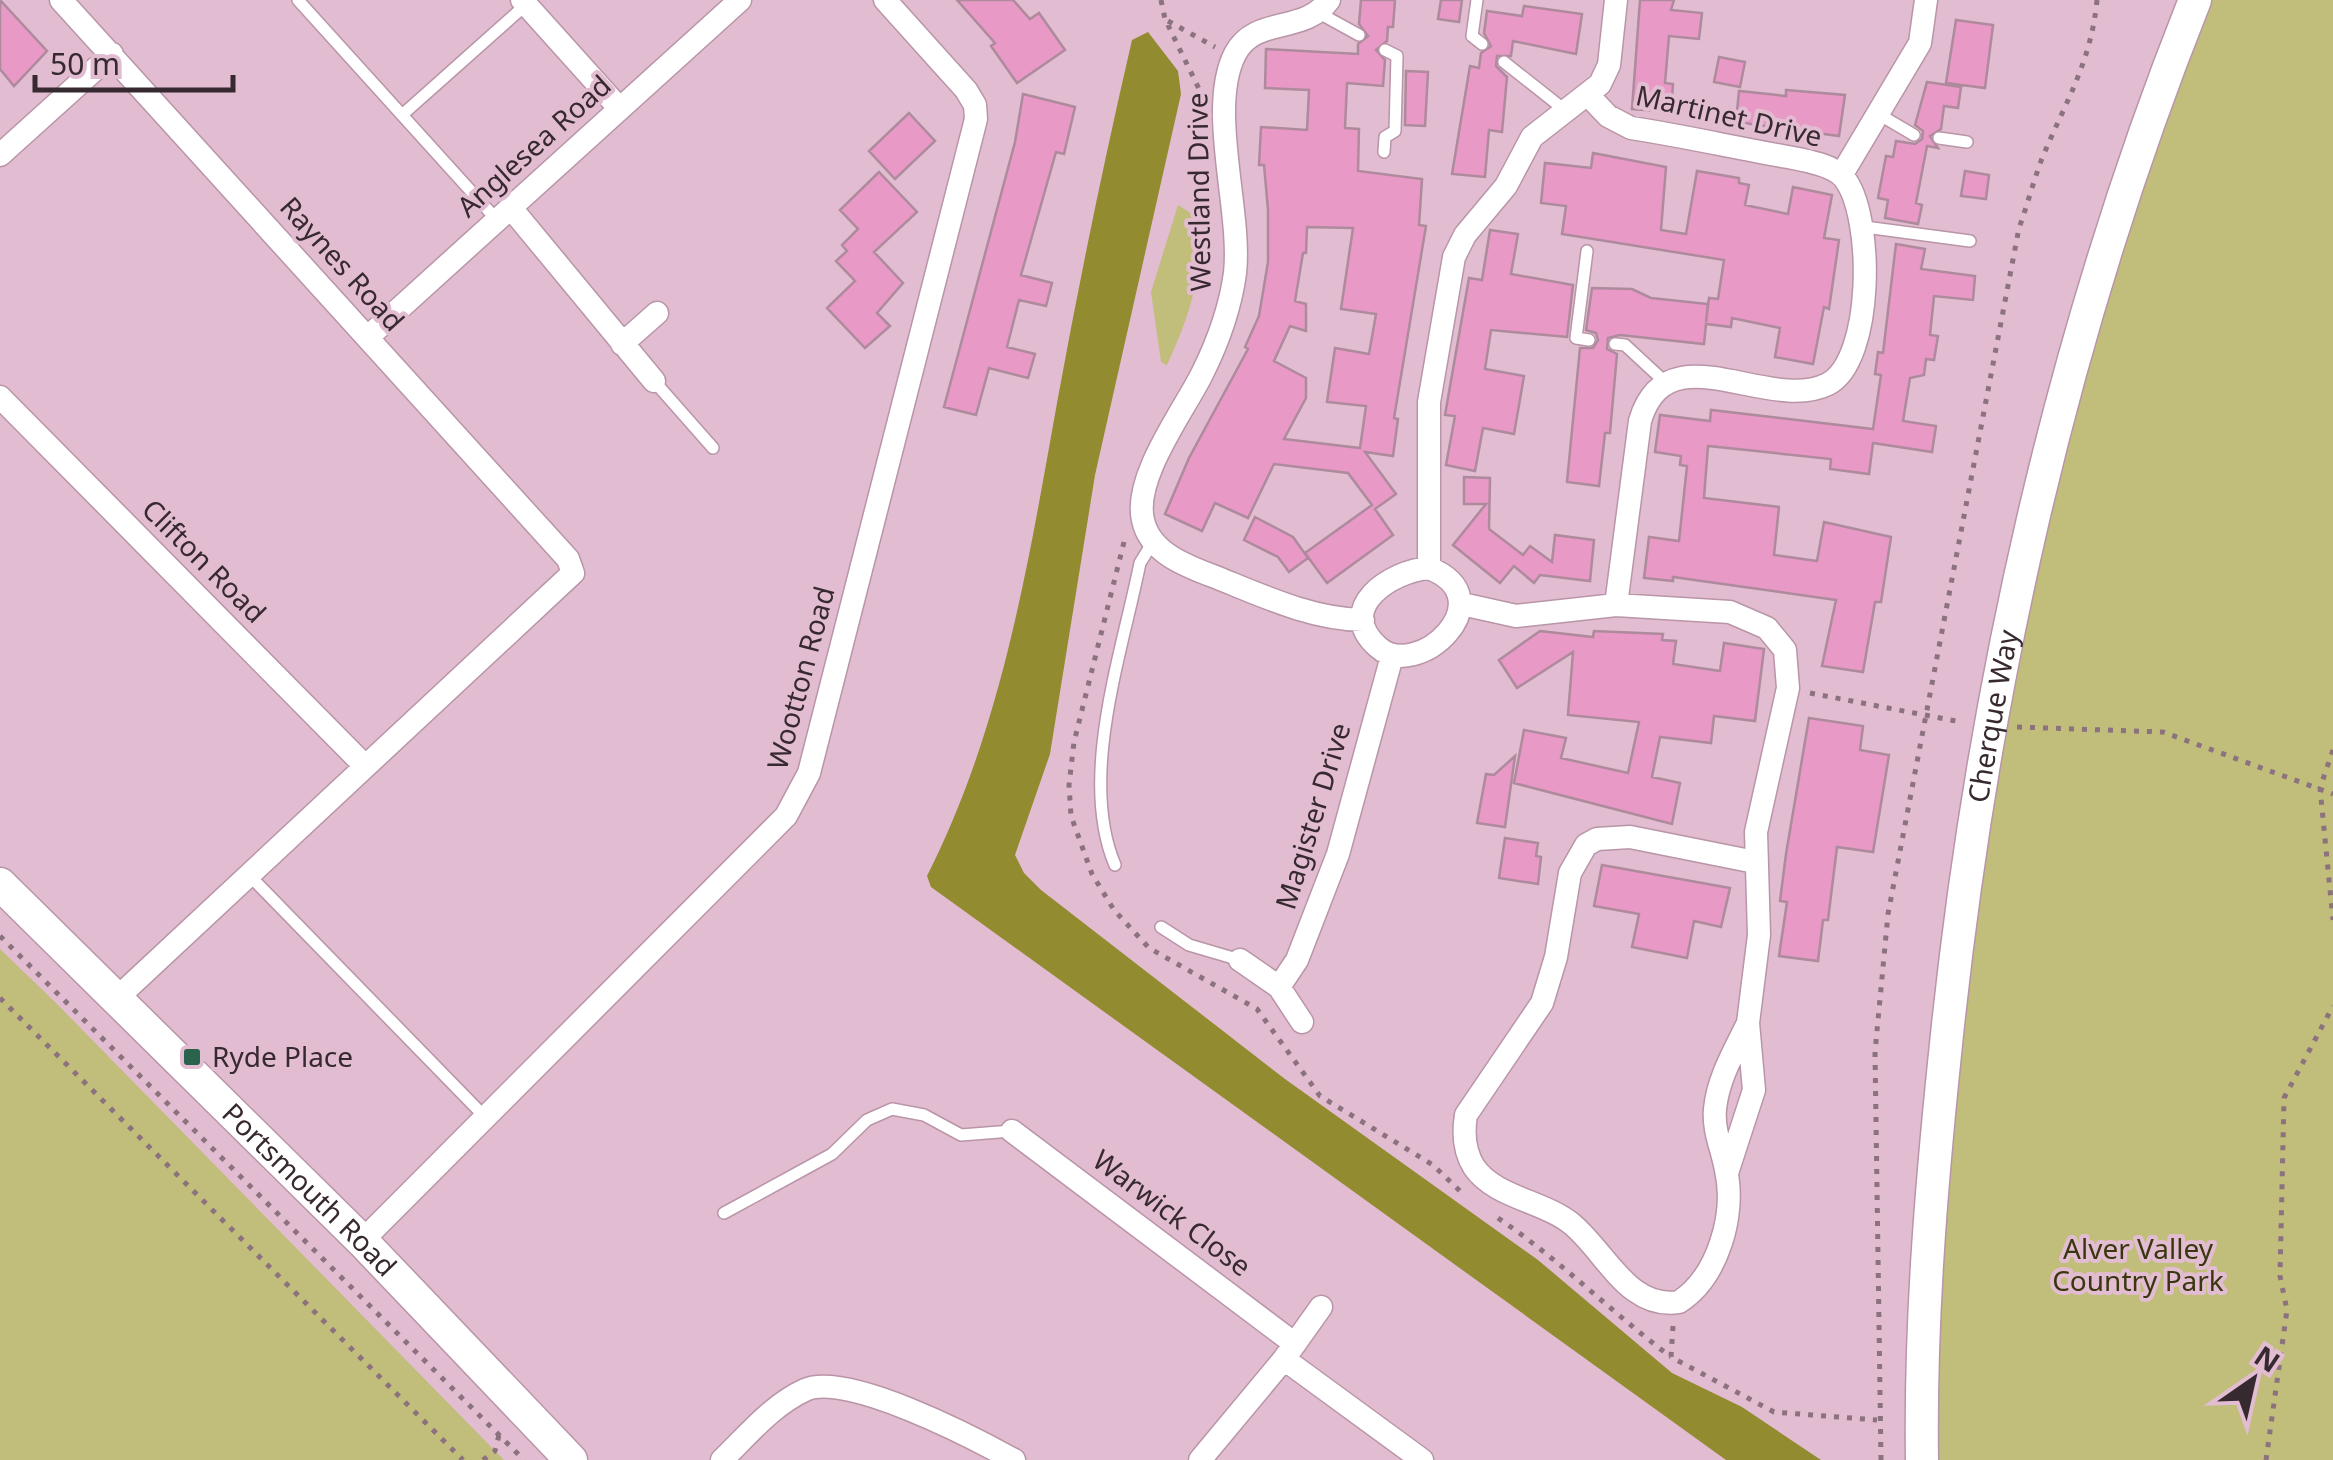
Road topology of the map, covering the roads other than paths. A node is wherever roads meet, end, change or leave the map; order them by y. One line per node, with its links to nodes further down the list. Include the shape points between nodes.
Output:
1 (62, 0): 14 (street, Raynes Road)
2 (298, 0): 19 (lane)
3 (885, 0): 57 (street, Wootton Road, via 966,90 976,119 809,773 786,816)
4 (1477, 0): 12 (lane, via 1472,36)
5 (1616, 0): 16 (street, via 1609,64)
6 (1926, 0): 20 (street, via 1920,43)
7 (2195, 0): 69 (street, Cherque Way, via 2119,211 2052,446 1988,726 1936,1135 1920,1340)
8 (526, 2): 17 (street); 19 (lane)
9 (732, 2): 17 (street, Anglesea Road)
10 (1324, 6): 11 (lane); 40 (street, Westland Drive, via 1309,20 1253,33 1233,58 1225,127 1236,264 1231,302 1146,481 1143,522)
11 (1359, 35)
12 (1482, 44)
13 (1385, 50): 24 (lane, via 1398,56 1395,131 1385,136)
14 (112, 54): 25 (street); 32 (street, Raynes Road)
15 (1504, 62): 18 (lane)
16 (1589, 96): 18 (street); 26 (street, Martinet Drive, via 1631,128 1797,159)
17 (620, 109): 27 (street, Anglesea Road)
18 (1566, 112): 41 (street, via 1532,137 1454,257 1428,402)
19 (402, 115): 27 (lane)
20 (1880, 115): 21 (lane); 26 (street)
21 (1914, 135)
22 (1939, 138): 23 (lane)
23 (1968, 142)
24 (1384, 152)
25 (0, 154)
26 (1842, 174): 28 (street, Martinet Drive)
27 (504, 214): 32 (street, Anglesea Road); 34 (street)
28 (1865, 228): 29 (lane); 37 (street, Martinet Drive, via 1855,344 1828,384 1790,390 1701,378)
29 (1970, 242)
30 (1588, 250): 33 (lane, via 1576,338)
31 (656, 313): 34 (street)
32 (368, 337): 46 (street, Raynes Road, via 568,559 573,573)
33 (1589, 340)
34 (622, 344): 36 (street)
35 (1615, 344): 37 (lane, via 1625,345)
36 (654, 381): 39 (lane)
37 (1666, 382): 43 (street, via 1652,393 1640,421)
38 (0, 397): 46 (street, Clifton Road)
39 (713, 448)
40 (1153, 542): 44 (street, via 1188,567 1281,603 1334,620); 48 (lane, via 1140,563 1103,746 1100,817)
41 (1428, 568): 42 (street, via 1449,580); 44 (street, via 1377,586)
42 (1462, 604): 43 (street, via 1516,616); 45 (street, via 1456,622 1434,644)
43 (1616, 605): 47 (street, via 1730,612 1768,628 1785,650 1788,688)
44 (1363, 620): 45 (street, via 1372,641)
45 (1392, 656): 53 (street, Magister Drive, via 1338,854 1297,960)
46 (366, 766): 49 (street)
47 (1755, 862): 56 (street, via 1758,935); 59 (street, via 1630,837 1586,845 1570,873 1542,1003 1474,1100 1463,1131 1476,1170 1495,1186 1570,1222 1640,1298 1674,1304 1692,1294 1714,1260)
48 (1115, 865)
49 (249, 875): 54 (street); 57 (lane)
50 (0, 884): 54 (street, Portsmouth Road)
51 (1161, 926): 52 (lane, via 1189,945)
52 (1240, 960): 53 (street)
53 (1279, 988): 55 (street)
54 (116, 999): 61 (street, Portsmouth Road)
55 (1302, 1022)
56 (1748, 1022): 59 (street, via 1754,1090); 59 (street, via 1717,1090 1716,1136)
57 (485, 1117): 61 (street, Wootton Road)
58 (1012, 1130): 60 (lane, via 961,1135 892,1109 866,1120 832,1154); 63 (street, Warwick Close)
59 (1727, 1173)
60 (724, 1213)
61 (362, 1241): 64 (street, Portsmouth Road)
62 (1321, 1307): 63 (street)
63 (1290, 1351): 67 (street); 68 (street, Warwick Close)
64 (571, 1460)
65 (722, 1460): 66 (street, via 776,1408 808,1388 888,1402)
66 (1014, 1460)
67 (1200, 1460)
68 (1422, 1460)
69 (1922, 1460)

